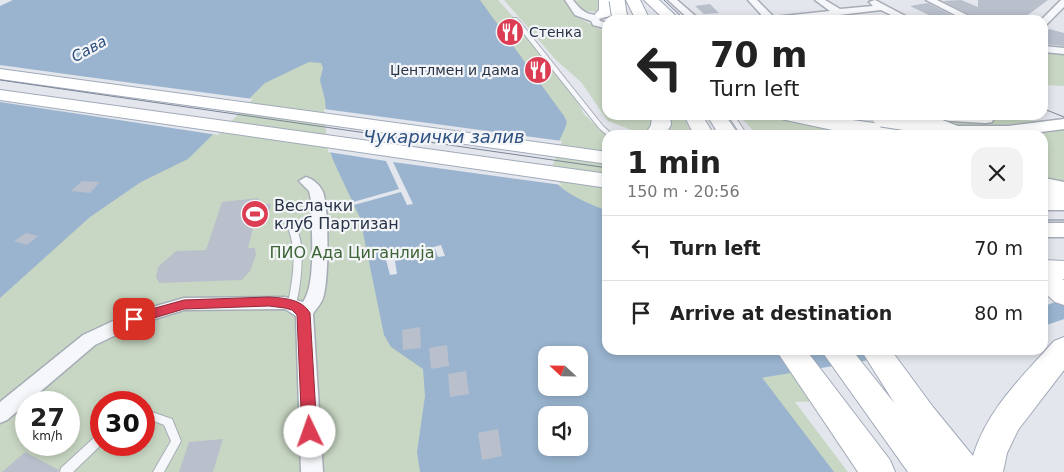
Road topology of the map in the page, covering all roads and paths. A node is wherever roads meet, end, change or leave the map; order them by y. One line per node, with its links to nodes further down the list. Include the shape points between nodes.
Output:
1 (569, 0): 24 (street, via 578,13)
2 (606, 0): 13 (main road)
3 (617, 0): 14 (main road, bridge)
4 (672, 0): 17 (street)
5 (752, 0): 18 (street)
6 (819, 0): 12 (street)
7 (869, 0): 11 (street)
8 (930, 0): 21 (street)
9 (1064, 2): 22 (street)
10 (644, 3): 15 (main road); 16 (main road)
11 (883, 7): 12 (street); 20 (street)
12 (840, 13): 19 (street)
13 (604, 15)
14 (621, 15)
15 (654, 15)
16 (664, 15)
17 (689, 15)
18 (768, 15)
19 (821, 15)
20 (898, 15)
21 (962, 15)
22 (1048, 18)
23 (515, 19): 35 (lane)
24 (602, 21)
25 (1048, 49): 26 (street)
26 (1064, 51)
27 (0, 74): 40 (main road)
28 (0, 95): 42 (main road)
29 (1064, 116): 30 (main road)
30 (1048, 117)
31 (836, 120): 36 (main road)
32 (839, 120): 37 (main road)
33 (900, 120): 38 (main road, bridge)
34 (1064, 124): 39 (main road)
35 (604, 130)
36 (890, 130)
37 (932, 130)
38 (942, 130)
39 (1016, 130)
40 (602, 156)
41 (306, 181): 56 (street, via 315,190 318,200 319,280 315,298)
42 (602, 182)
43 (1048, 185): 44 (main road)
44 (1064, 188)
45 (1048, 190): 46 (main road)
46 (1064, 198)
47 (1048, 204): 48 (main road)
48 (1064, 204)
49 (291, 225): 56 (lane, via 297,238)
50 (1048, 230): 51 (main road)
51 (1064, 230)
52 (1048, 268): 53 (main road)
53 (1064, 270)
54 (1048, 281): 55 (main road)
55 (1064, 295)
56 (298, 309): 61 (street, via 269,302 184,304 134,319 89,340); 66 (street)
57 (1064, 349): 70 (main road, via 1012,409 999,430)
58 (794, 355): 67 (main road)
59 (839, 355): 68 (main road)
60 (881, 358): 69 (main road)
61 (0, 414)
62 (155, 417): 65 (lane, via 168,422 176,441)
63 (90, 448): 64 (lane)
64 (65, 472)
65 (158, 472)
66 (312, 472)
67 (878, 472)
68 (929, 472)
69 (965, 472)
70 (986, 472)

